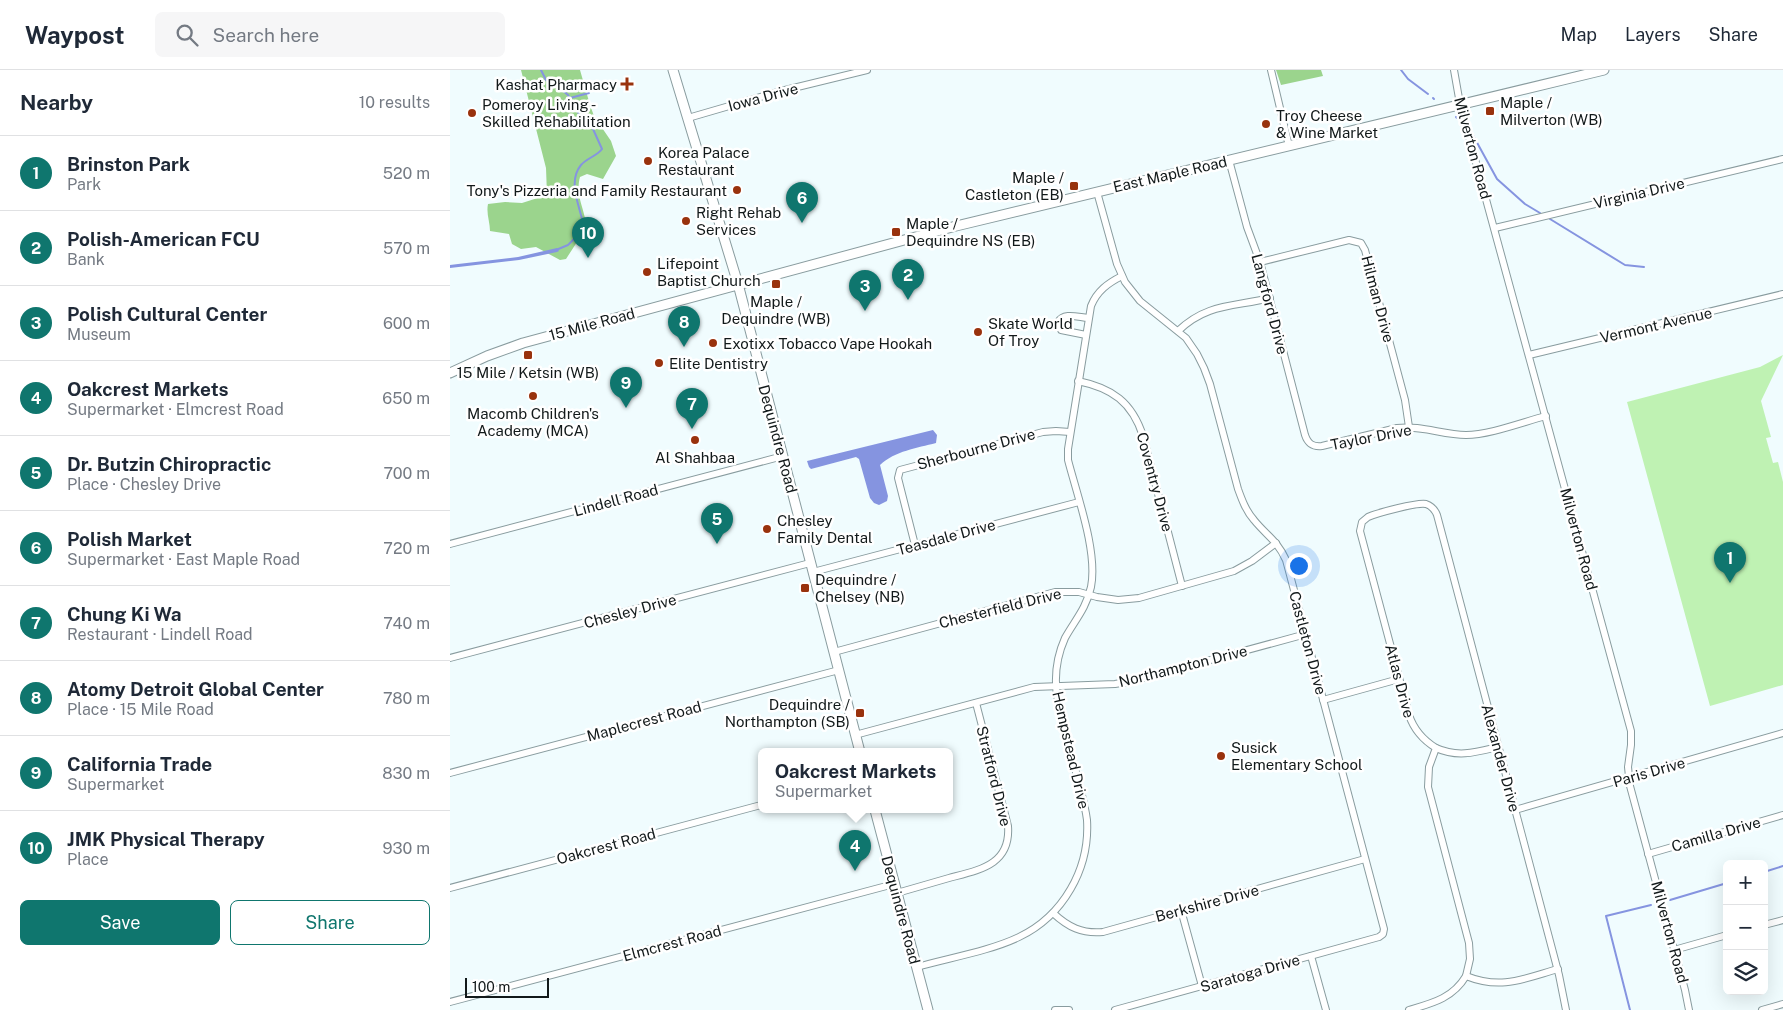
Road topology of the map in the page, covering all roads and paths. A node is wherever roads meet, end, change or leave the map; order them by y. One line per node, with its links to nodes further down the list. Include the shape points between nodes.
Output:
1 (673, 70): 7 (main road, Dequindre Road)
2 (867, 70): 7 (street, Iowa Drive)
3 (1272, 70): 8 (street)
4 (1454, 70): 6 (street, Milverton Road)
5 (1604, 70): 6 (main road, East Maple Road)
6 (1460, 104): 8 (main road, East Maple Road); 12 (street, Milverton Road)
7 (688, 118): 15 (main road, Dequindre Road)
8 (1289, 146): 10 (main road, East Maple Road)
9 (1783, 159): 12 (street, Virginia Drive)
10 (1229, 160): 11 (main road, East Maple Road); 13 (street, Langford Drive)
11 (1097, 192): 14 (street, Castleton Drive); 15 (main road, East Maple Road)
12 (1495, 228): 21 (street, Milverton Road)
13 (1260, 262): 17 (street, Langford Drive); 25 (street, Hilman Drive, via 1349,240 1360,243 1365,250 1405,400)
14 (1122, 276): 18 (street, Hempstead Drive, via 1101,290); 19 (street, Castleton Drive, via 1140,301)
15 (738, 284): 22 (main road, 15 Mile Road, via 522,343); 28 (main road, Dequindre Road)
16 (1783, 294): 21 (street, Vermont Avenue)
17 (1270, 298): 19 (street, via 1201,313); 27 (street, Langford Drive, via 1305,435)
18 (1088, 318): 20 (street, Hempstead Drive); 20 (street, via 1066,315 1058,322 1061,330)
19 (1178, 331): 31 (street, Castleton Drive, via 1197,354 1208,377 1243,502 1256,523)
20 (1086, 335): 23 (street, Hempstead Drive)
21 (1529, 355): 24 (street, Milverton Road)
22 (451, 371)
23 (1078, 382): 26 (street, Hempstead Drive); 35 (street, Coventry Drive, via 1113,393 1136,418)
24 (1546, 416): 25 (street, Taylor Drive, via 1474,434); 51 (street, Milverton Road, via 1631,731)
25 (1409, 427): 27 (street, Taylor Drive)
26 (1070, 432): 29 (street, Hempstead Drive, via 1068,460); 33 (street, Sherbourne Drive, via 1043,432 900,470 898,478)
27 (1313, 446)
28 (783, 456): 32 (street, Lindell Road); 34 (main road, Dequindre Road)
29 (1079, 502): 33 (street, Teasdale Drive); 36 (street, Hempstead Drive, via 1092,560)
30 (1362, 522): 41 (street, Atlas Drive, via 1360,534); 47 (street, Alexander Drive, via 1372,515 1418,504 1432,507 1437,515)
31 (1276, 543): 35 (street, Chesterfield Drive, via 1242,567); 37 (street, Castleton Drive, via 1286,560)
32 (450, 544)
33 (915, 545): 34 (street, Teasdale Drive)
34 (812, 567): 38 (main road, Dequindre Road); 39 (street, Chesley Drive)
35 (1182, 586): 36 (street, Chesterfield Drive, via 1127,600)
36 (1089, 595): 38 (street, Chesterfield Drive, via 1055,592); 42 (street, Hempstead Drive, via 1061,649)
37 (1306, 634): 42 (street, Northampton Drive, via 1132,681); 43 (street, Castleton Drive)
38 (834, 652): 40 (main road, Dequindre Road)
39 (450, 658)
40 (839, 670): 46 (main road, Dequindre Road); 50 (street, Maplecrest Road)
41 (1399, 679): 43 (street); 49 (street, Atlas Drive, via 1412,724 1422,738)
42 (1056, 686): 44 (street, Northampton Drive, via 1034,688); 61 (street, Hempstead Drive, via 1083,800 1087,832 1078,876)
43 (1323, 700): 57 (street, Castleton Drive)
44 (976, 703): 46 (street, Northampton Drive); 59 (street, Stratford Drive, via 1008,826 1006,847 995,862 980,870)
45 (1783, 733): 51 (street, Paris Drive)
46 (855, 735): 48 (main road, Dequindre Road)
47 (1498, 746): 49 (street, via 1461,754); 53 (street, Alexander Drive)
48 (859, 748)
49 (1436, 748): 70 (street, via 1429,767 1428,787 1469,943)
50 (450, 773)
51 (1629, 778): 53 (street, Paris Drive); 56 (street, Milverton Road)
52 (758, 806): 58 (street, Oakcrest Road)
53 (1515, 810): 69 (street, Alexander Drive)
54 (876, 813): 59 (main road, Dequindre Road)
55 (1783, 815): 56 (street, Camilla Drive)
56 (1648, 854): 66 (street, Milverton Road)
57 (1365, 859): 60 (street, Berkshire Drive); 64 (street, Castleton Drive)
58 (450, 888)
59 (896, 888): 68 (main road, Dequindre Road); 72 (street, Elmcrest Road)
60 (1181, 910): 61 (street, Berkshire Drive, via 1092,932 1072,927); 71 (street)
61 (1053, 913): 68 (street, Hempstead Drive, via 1031,930 1007,942)
62 (1783, 920): 63 (street)
63 (1768, 924)
64 (1383, 934): 67 (street, Saratoga Drive)
65 (1723, 936): 66 (street)
66 (1674, 950): 81 (street, Milverton Road)
67 (1311, 956): 71 (street, Saratoga Drive); 78 (street)
68 (917, 967): 74 (main road, Dequindre Road)
69 (1558, 969): 70 (street, via 1499,984); 80 (street, Alexander Drive)
70 (1466, 976): 79 (street, via 1446,998)
71 (1202, 986): 77 (street, Saratoga Drive)
72 (450, 1002)
73 (1783, 1004): 82 (street)
74 (928, 1010)
75 (1055, 1010): 76 (street)
76 (1069, 1010)
77 (1116, 1010)
78 (1326, 1010)
79 (1409, 1010)
80 (1566, 1010)
81 (1689, 1010)
82 (1762, 1010)

